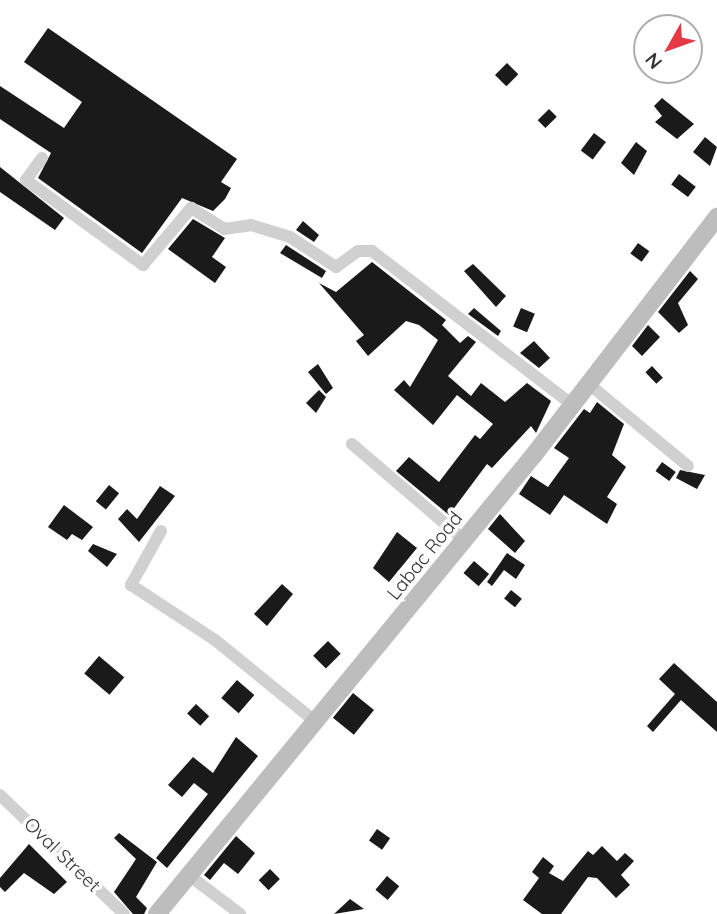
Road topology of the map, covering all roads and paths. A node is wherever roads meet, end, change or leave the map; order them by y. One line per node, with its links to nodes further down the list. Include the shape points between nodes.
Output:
1 (42, 158): 4 (street, via 26,180 143,265 191,208 224,229 251,225 290,237 336,267 358,251 372,251)
2 (717, 217): 3 (street, Labac Road)
3 (590, 385): 4 (street, Labac Road); 6 (street)
4 (573, 405): 8 (street, Labac Road)
5 (352, 444): 8 (street)
6 (688, 466)
7 (161, 531): 9 (street, via 131,586 215,640)
8 (465, 541): 9 (street, Labac Road)
9 (317, 723): 11 (street, Labac Road)
10 (0, 795): 12 (street, Oval Street)
11 (190, 876): 13 (street, Labac Road); 14 (street)
12 (124, 914)
13 (157, 914)
14 (240, 914)

